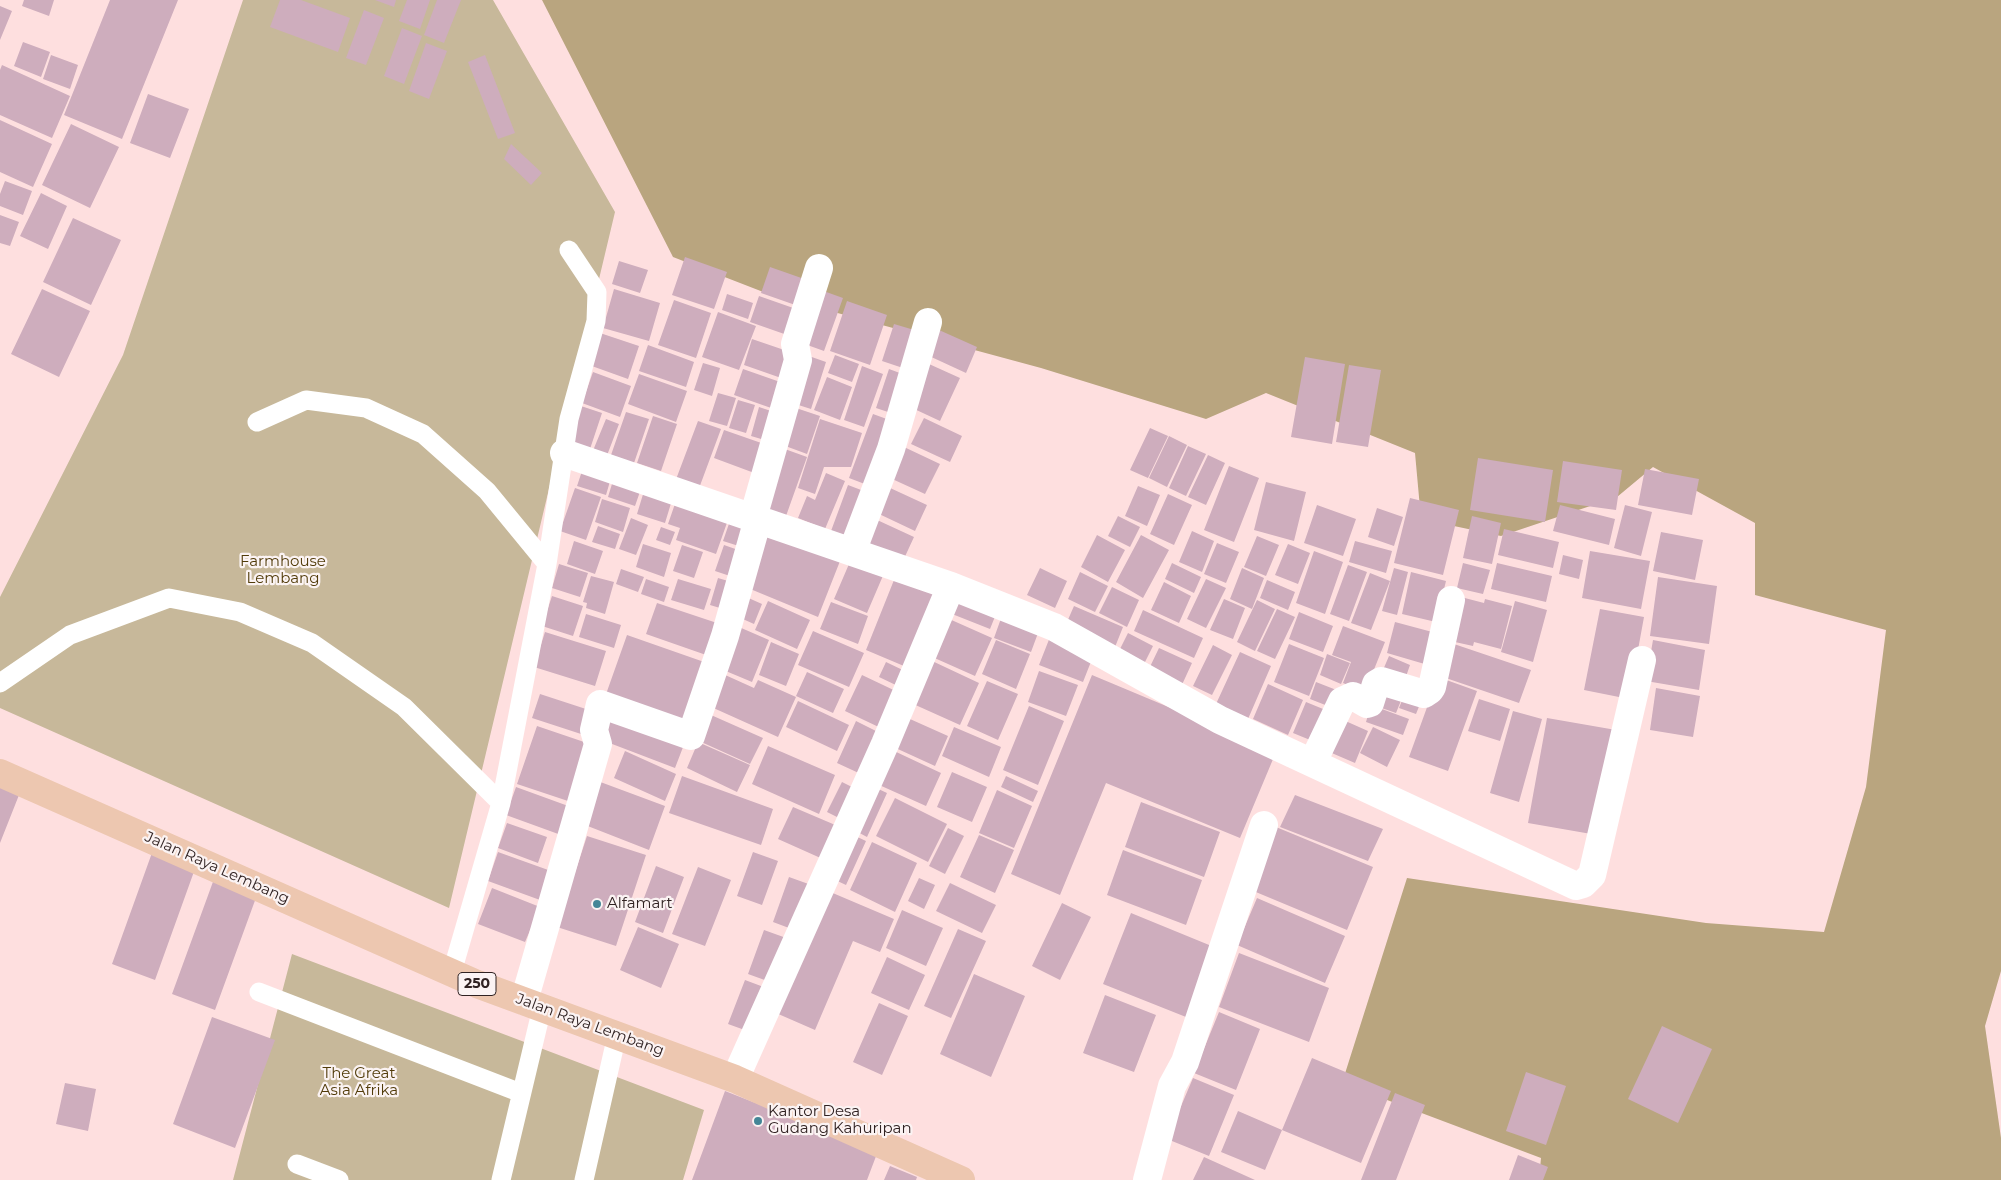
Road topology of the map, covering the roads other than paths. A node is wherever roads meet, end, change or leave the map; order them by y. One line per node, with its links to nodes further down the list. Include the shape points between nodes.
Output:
1 (569, 250): 5 (lane, via 597,292 596,321 569,419)
2 (819, 268): 6 (street, via 795,344 798,360)
3 (928, 322): 7 (street, via 891,448)
4 (257, 422): 8 (lane, via 306,400 366,408 423,434 487,491)
5 (564, 453): 6 (street); 8 (lane)
6 (755, 518): 7 (street); 19 (street, via 725,636 690,736 600,704 594,730 598,744)
7 (852, 552): 9 (street)
8 (547, 564): 15 (lane)
9 (951, 586): 13 (street, via 1054,627 1220,720); 21 (street, via 885,744)
10 (1451, 600): 13 (street, via 1430,690 1424,694 1382,681 1376,684 1370,703 1353,696 1342,701)
11 (1642, 660): 13 (street, via 1592,875 1579,886)
12 (0, 683): 15 (lane, via 70,634 169,598 240,612 312,643 404,707)
13 (1313, 762)
14 (0, 773): 17 (main road, Jalan Raya Lembang / 250)
15 (501, 803): 17 (lane)
16 (1264, 825): 28 (street, via 1185,1062 1172,1086)
17 (452, 972): 19 (main road, Jalan Raya Lembang / 250)
18 (258, 992): 22 (lane)
19 (533, 1004): 20 (main road, Jalan Raya Lembang / 250); 22 (lane)
20 (617, 1035): 21 (main road, Jalan Raya Lembang / 250); 26 (lane)
21 (735, 1079): 27 (main road, Jalan Raya Lembang / 250)
22 (521, 1093): 25 (lane)
23 (297, 1164): 24 (lane)
24 (339, 1180)
25 (501, 1180)
26 (584, 1180)
27 (960, 1180)
28 (1147, 1180)

